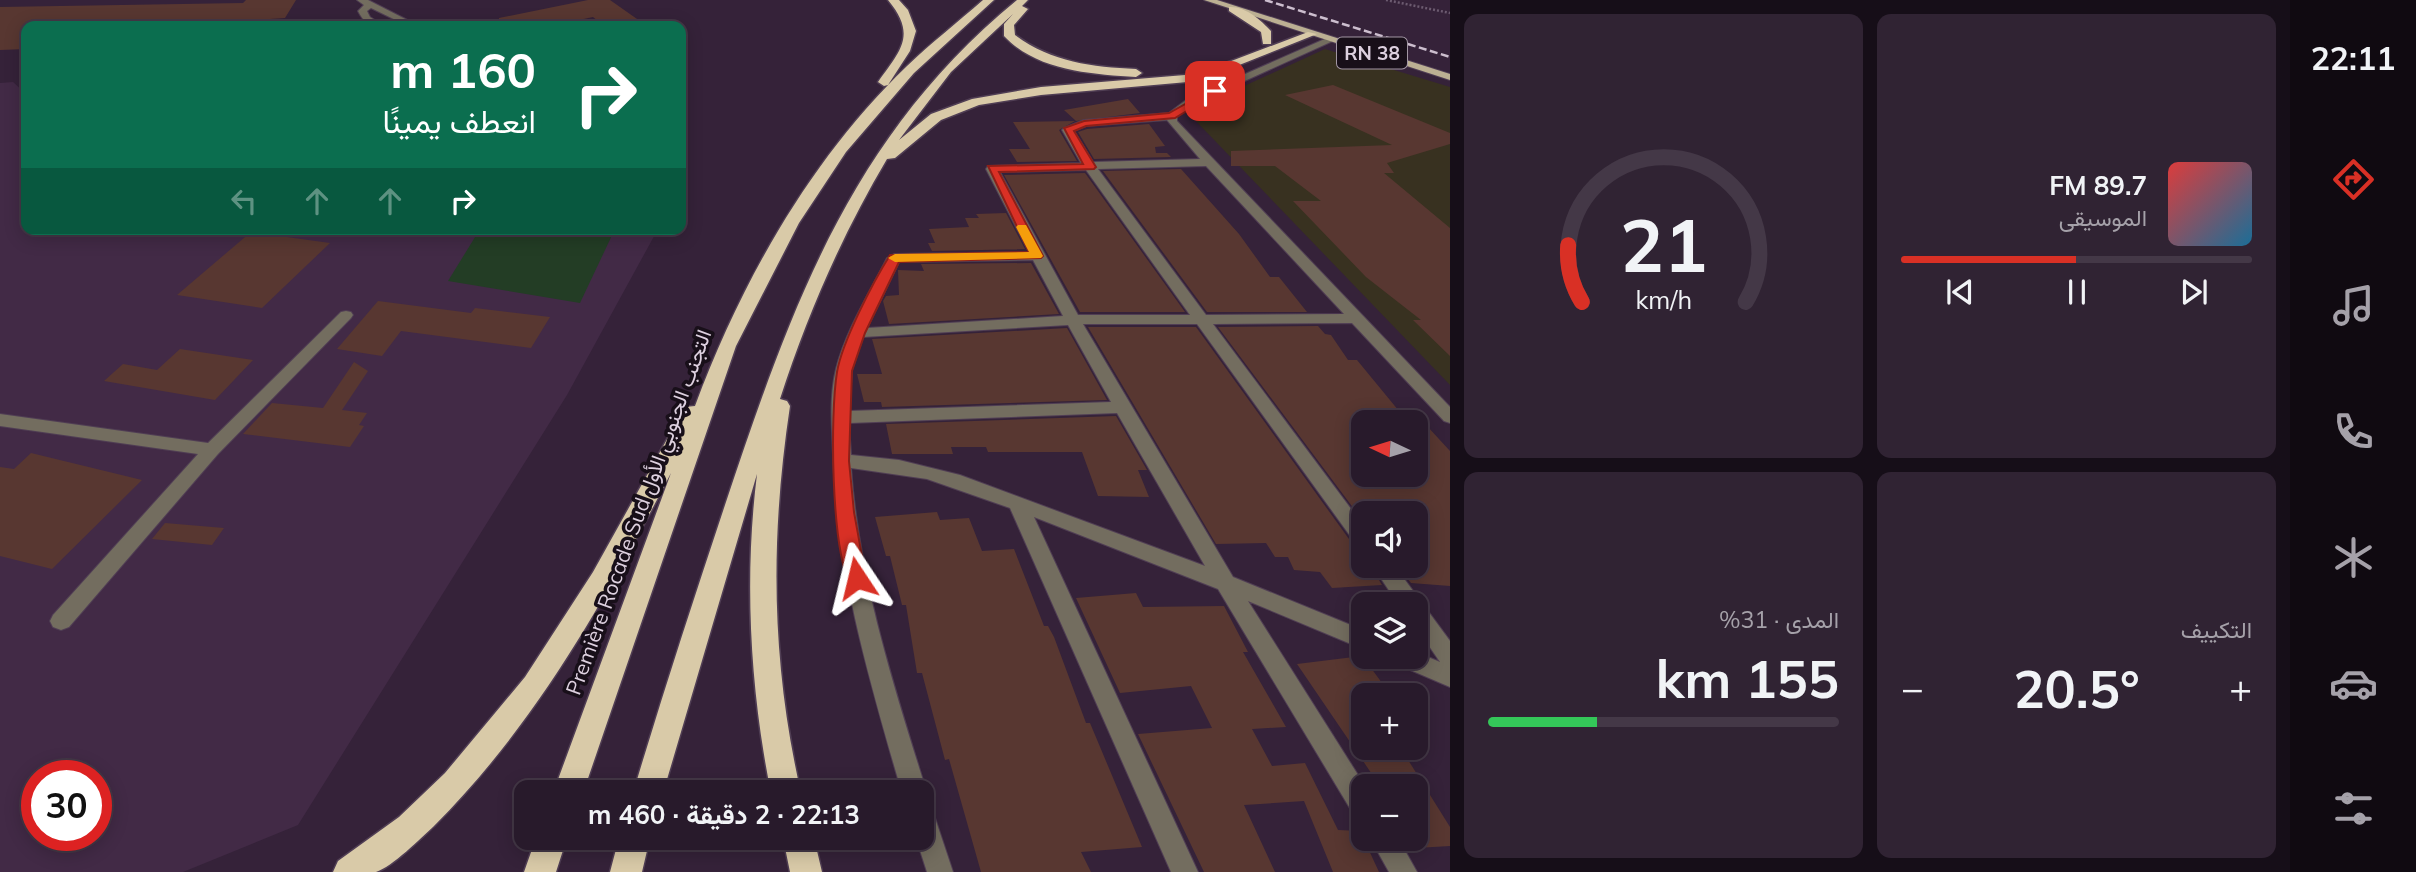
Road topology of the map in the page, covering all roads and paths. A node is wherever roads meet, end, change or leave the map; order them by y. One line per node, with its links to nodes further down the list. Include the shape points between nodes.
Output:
1 (893, 0): 20 (highway, via 909,18 911,40)
2 (989, 0): 20 (highway, Première Rocade Sud التجنب الجنوبي الأول, via 910,69)
3 (1023, 0): 22 (highway, via 938,77)
4 (1031, 0): 17 (highway, via 1009,24 1010,36 1023,48 1055,62 1093,71 1183,69)
5 (1208, 0): 10 (main road, RN 38)
6 (1386, 0): 9 (path)
7 (1410, 0): 9 (path)
8 (365, 2): 12 (street, via 362,11); 13 (street)
9 (1415, 6): 11 (path)
10 (1233, 9): 14 (main road, RN 38); 17 (highway, via 1266,31)
11 (1450, 13)
12 (370, 21)
13 (405, 21)
14 (1295, 29): 15 (main road, RN 38); 17 (highway)
15 (1312, 34): 16 (main road, RN 38); 22 (highway, via 1199,77 1041,91 976,102 936,117)
16 (1330, 40): 18 (main road, RN 38); 19 (street, via 1190,102)
17 (1267, 42)
18 (1450, 77)
19 (1172, 116): 21 (street, via 1180,133); 23 (street, via 1084,124 1068,130)
20 (841, 149): 31 (highway, Première Rocade Sud التجنب الجنوبي الأول, via 791,222)
21 (1208, 163): 23 (street); 27 (street)
22 (874, 167): 30 (highway)
23 (1090, 167): 24 (street, via 992,169); 26 (street)
24 (1037, 256): 28 (street); 29 (street, via 894,258)
25 (346, 315): 36 (street)
26 (1202, 317): 27 (street); 28 (street); 39 (street)
27 (1354, 318): 34 (street)
28 (1074, 320): 29 (street); 32 (street)
29 (858, 333): 33 (street, via 844,371)
30 (791, 338): 48 (highway); 49 (highway, via 767,488 766,527 765,645)
31 (727, 345): 47 (highway, Première Rocade Sud التجنب الجنوبي الأول); 57 (highway, via 596,595 504,731 409,829)
32 (1123, 407): 33 (street); 40 (street)
33 (841, 417): 37 (street)
34 (1450, 417)
35 (0, 420): 36 (street)
36 (212, 450): 41 (street)
37 (841, 461): 38 (street, via 924,469); 50 (street, via 857,578)
38 (1018, 504): 40 (street); 62 (street)
39 (1351, 522)
40 (1221, 579): 43 (street); 51 (street)
41 (61, 621)
42 (1428, 628): 44 (street)
43 (1351, 635)
44 (1450, 658)
45 (1428, 667): 46 (street)
46 (1450, 677)
47 (573, 780)
48 (652, 780)
49 (783, 780)
50 (911, 780)
51 (1351, 787)
52 (548, 850): 58 (highway)
53 (632, 850): 59 (highway)
54 (801, 850): 60 (highway)
55 (933, 850): 61 (street)
56 (1391, 851): 63 (street)
57 (349, 872)
58 (540, 872)
59 (626, 872)
60 (806, 872)
61 (940, 872)
62 (1185, 872)
63 (1404, 872)

